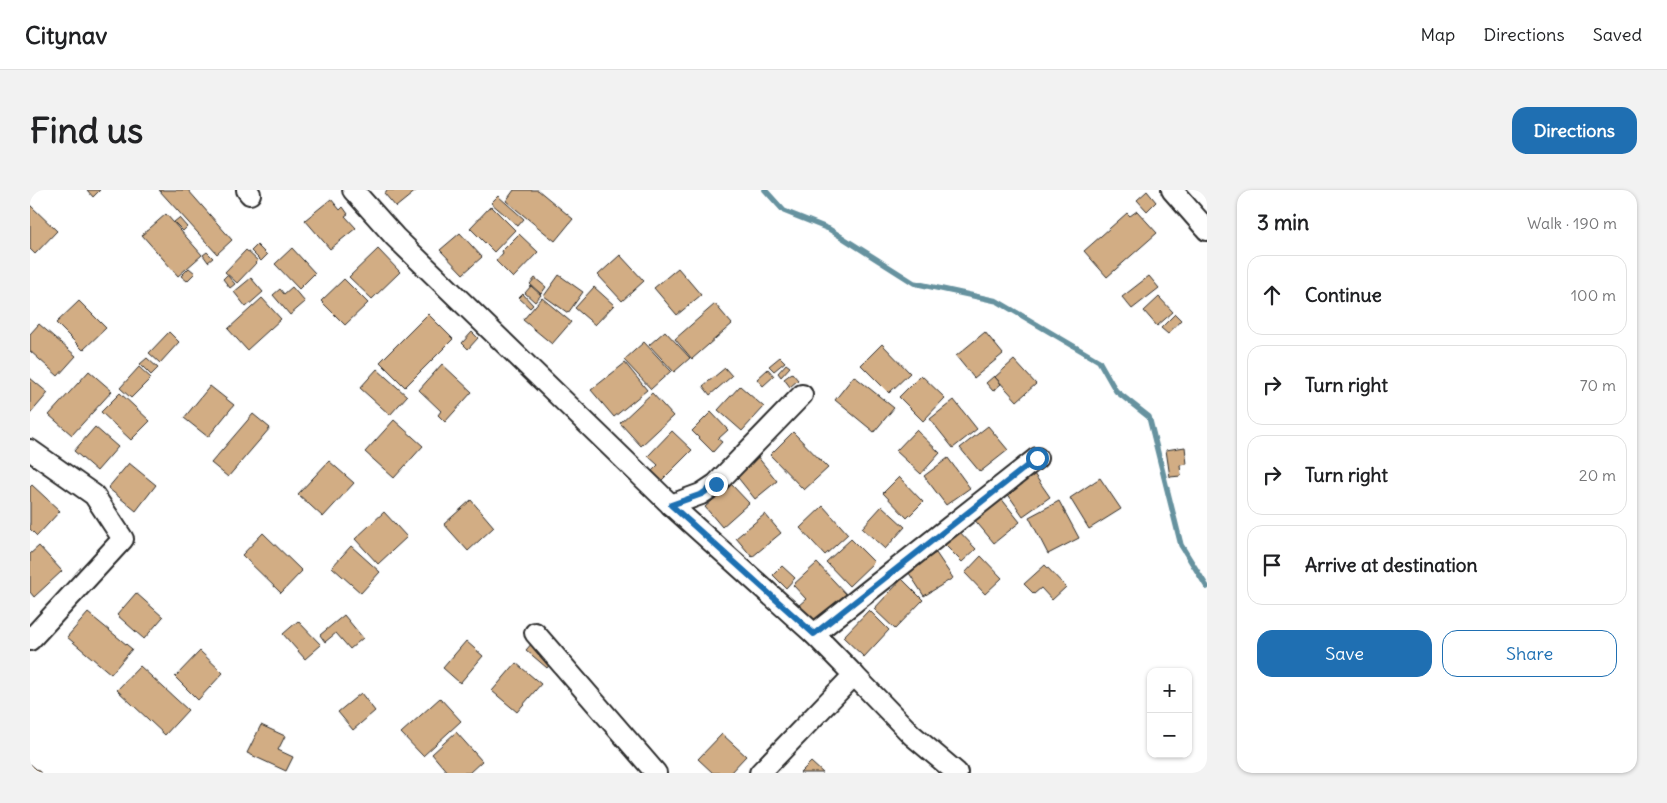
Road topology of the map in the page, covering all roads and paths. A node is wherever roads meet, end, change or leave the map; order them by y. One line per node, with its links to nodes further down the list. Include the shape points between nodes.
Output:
1 (354, 190): 7 (street, via 396,237)
2 (1172, 190): 3 (street)
3 (1207, 230)
4 (802, 395): 7 (street, via 716,484 702,494)
5 (30, 450): 10 (street, via 94,495 123,539)
6 (1037, 458): 9 (street)
7 (671, 505): 9 (street)
8 (535, 633): 12 (street)
9 (814, 634): 11 (street)
10 (30, 640)
11 (854, 674): 13 (street); 14 (street, via 912,735)
12 (656, 773)
13 (760, 773)
14 (957, 773)

